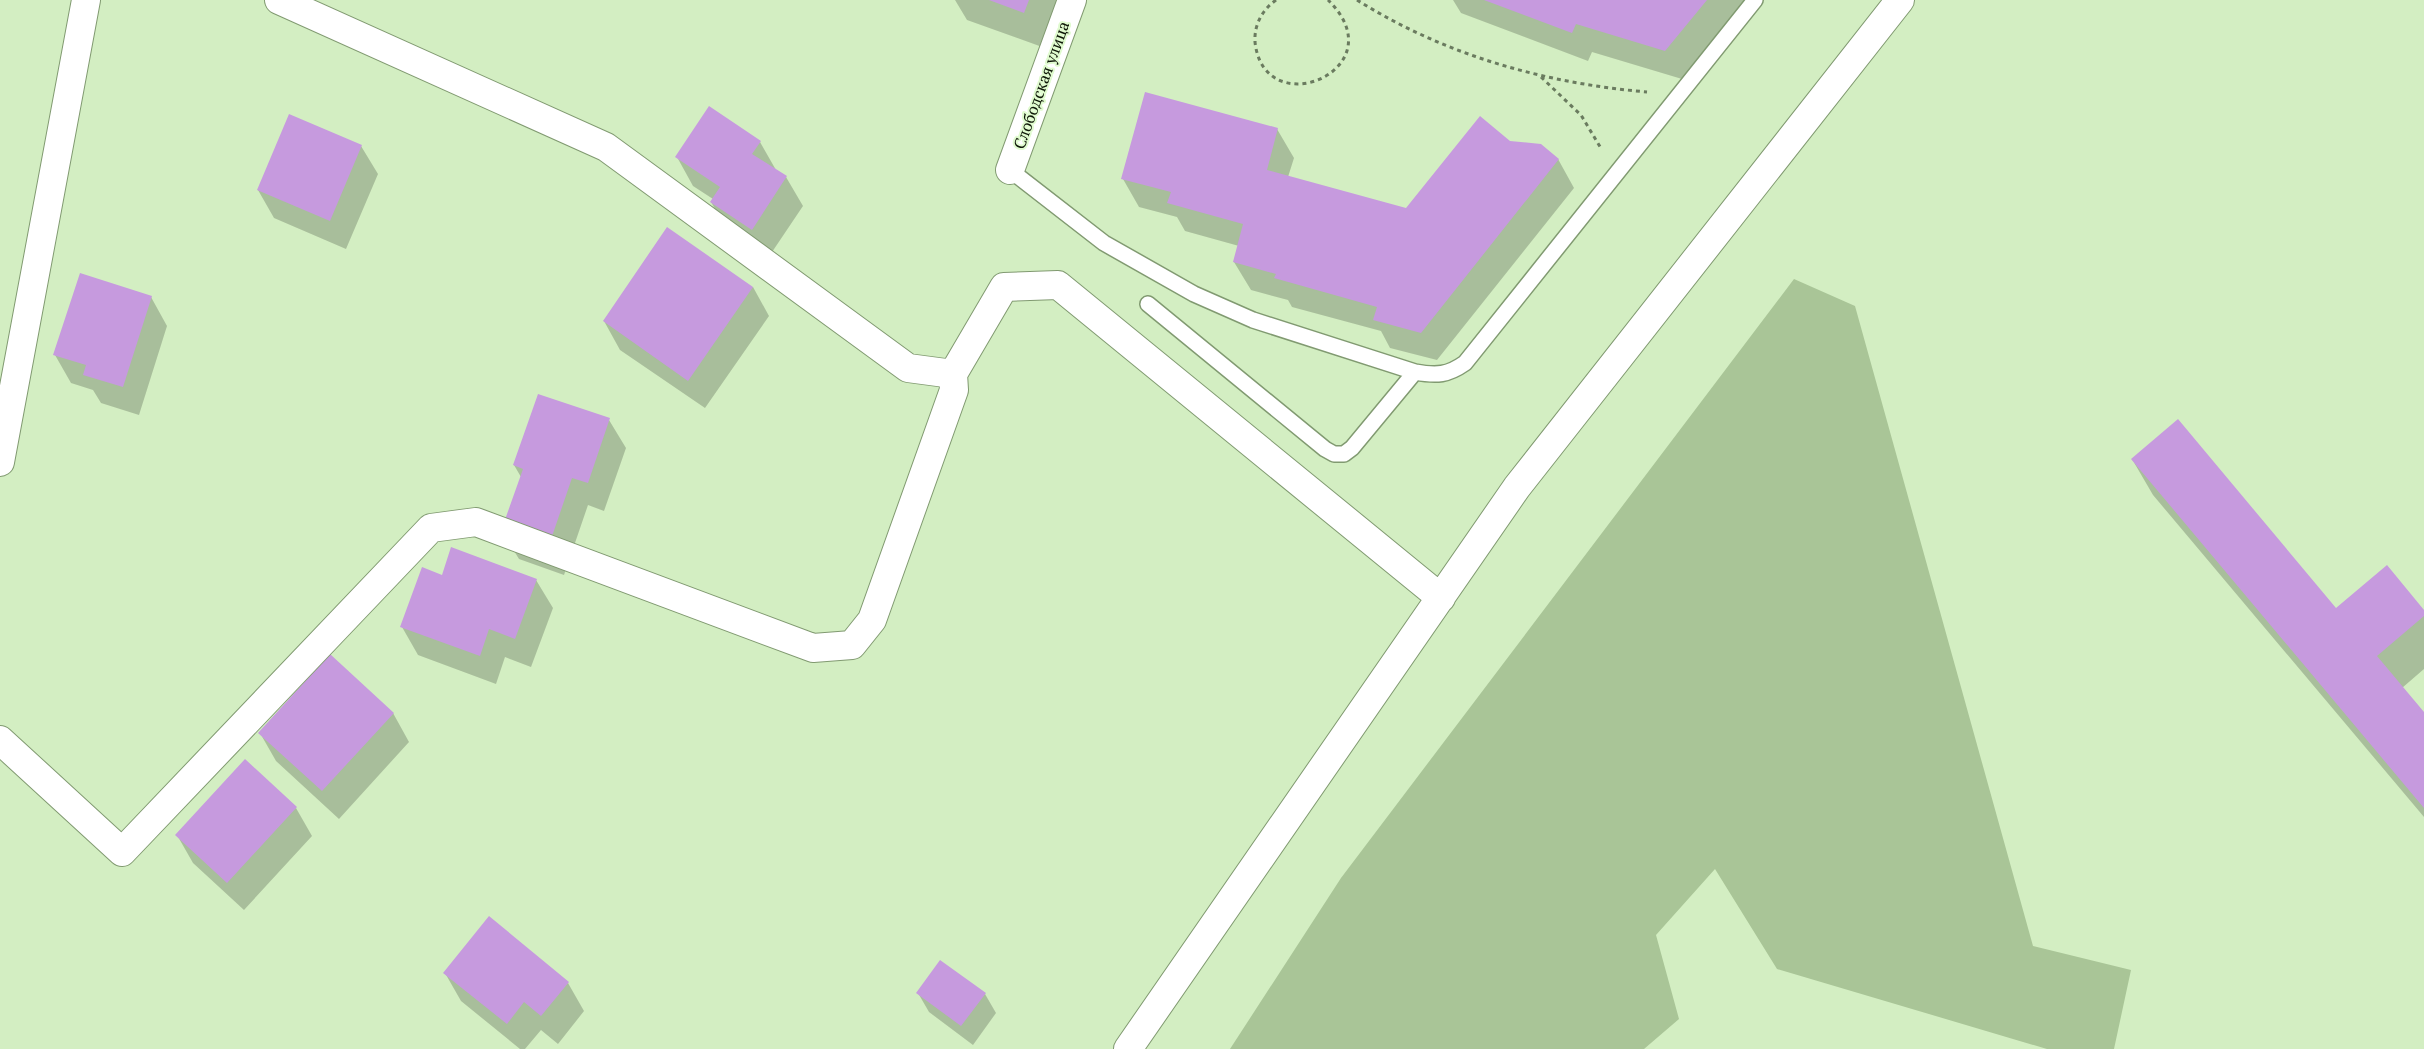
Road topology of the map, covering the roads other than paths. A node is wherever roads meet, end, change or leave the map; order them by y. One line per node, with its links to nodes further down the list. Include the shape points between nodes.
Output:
1 (86, 0): 10 (street)
2 (279, 0): 9 (street, via 606,147 908,368)
3 (1072, 0): 6 (street, Слободская улица)
4 (1755, 0): 8 (lane, via 1466,363 1451,373)
5 (1900, 0): 11 (street, via 1518,487)
6 (1010, 170): 8 (lane, via 1104,243 1194,294 1253,320)
7 (1148, 304): 8 (lane, via 1334,454 1344,454 1352,448)
8 (1415, 372)
9 (952, 374): 11 (street, via 1004,287 1058,285); 12 (street, via 954,390 872,620 852,645 812,648 476,522 431,528 122,852)
10 (0, 462)
11 (1441, 598): 13 (street)
12 (0, 740)
13 (1128, 1049)

